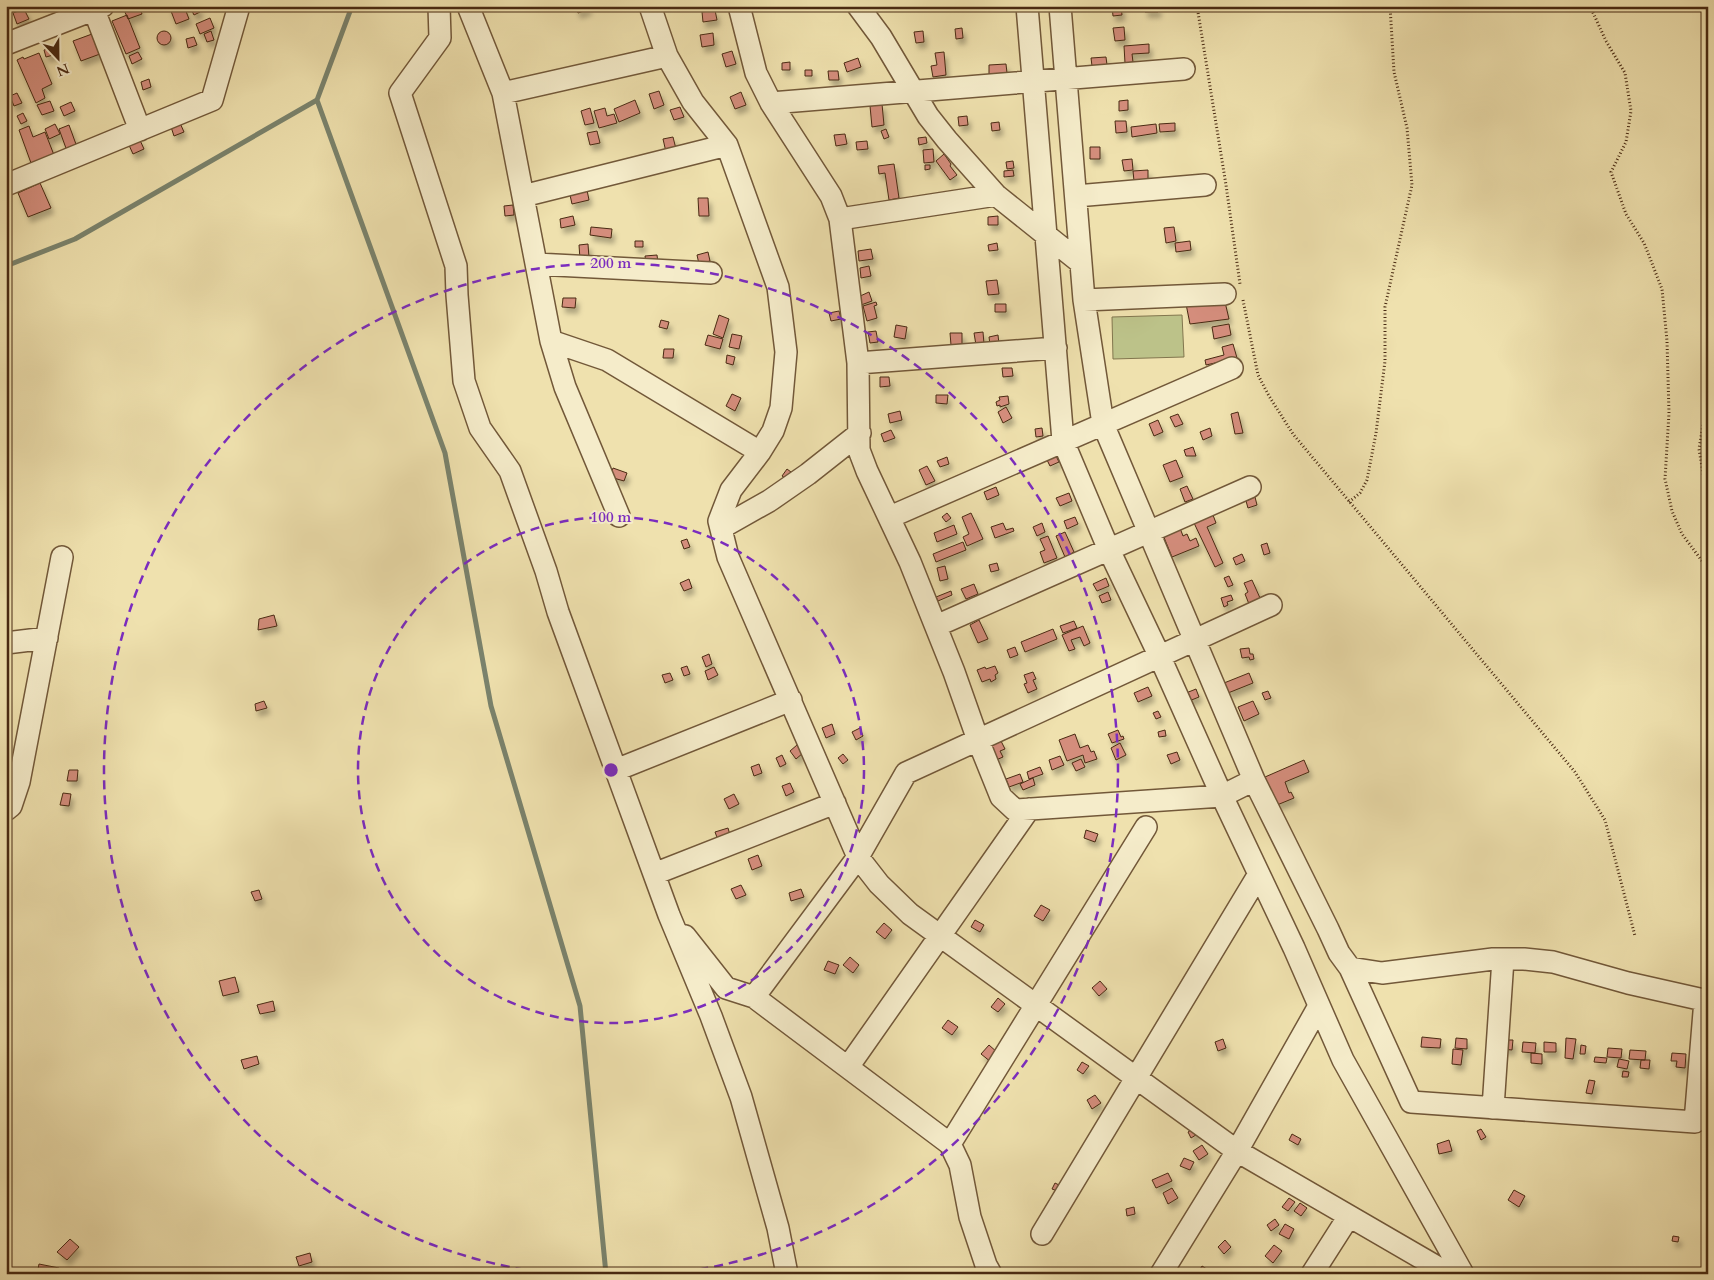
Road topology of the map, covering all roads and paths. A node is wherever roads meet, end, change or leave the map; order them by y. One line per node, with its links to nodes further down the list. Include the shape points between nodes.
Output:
1 (239, 6): 21 (street, via 212,100)
2 (439, 6): 62 (street, via 440,38 400,93 456,266 464,381 480,428 510,472)
3 (650, 6): 14 (street)
4 (739, 6): 20 (street, via 756,73)
5 (858, 6): 18 (street)
6 (1027, 6): 17 (street)
7 (1060, 6): 16 (street)
8 (1197, 6): 45 (path, via 1258,375 1292,434)
9 (1390, 6): 45 (path, via 1394,72 1407,128 1412,185 1385,307 1385,361 1367,480 1360,493)
10 (1590, 6): 53 (path, via 1625,73 1631,111 1626,142 1611,172 1626,214 1644,243 1662,289 1668,404 1665,479 1672,511 1682,534)
11 (470, 7): 19 (street)
12 (98, 8): 13 (street); 21 (street)
13 (6, 44)
14 (667, 56): 19 (street); 22 (street, via 693,102)
15 (1184, 69): 16 (street)
16 (1066, 79): 17 (street); 27 (street)
17 (1034, 81): 18 (street); 29 (street)
18 (914, 91): 20 (street); 25 (street, via 928,116)
19 (503, 93): 26 (street)
20 (771, 103): 28 (street, via 831,196)
21 (140, 130): 23 (street)
22 (726, 145): 26 (street); 43 (street, via 778,287 786,352 780,408 773,430)
23 (6, 184)
24 (1205, 185): 27 (street)
25 (996, 195): 28 (street); 29 (street)
26 (523, 196): 31 (street)
27 (1076, 196): 30 (street)
28 (840, 219): 37 (street)
29 (1046, 236): 30 (street); 36 (street)
30 (1081, 263): 34 (street)
31 (536, 264): 32 (street); 35 (street)
32 (711, 273)
33 (1225, 294): 34 (street)
34 (1084, 300): 40 (street)
35 (551, 341): 43 (street, via 607,360); 47 (street, via 565,387)
36 (1056, 348): 37 (street); 42 (street)
37 (858, 364): 41 (street)
38 (1232, 368): 40 (street)
39 (1708, 394): 46 (path, via 1699,449)
40 (1103, 424): 42 (street); 50 (street)
41 (860, 433): 48 (street, via 860,450 867,471); 49 (street, via 785,490)
42 (1063, 441): 48 (street); 51 (street)
43 (760, 452): 49 (street, via 731,490 719,521)
44 (1250, 487): 50 (street)
45 (1349, 502): 74 (path, via 1575,772 1605,820)
46 (1708, 503)
47 (619, 516)
48 (890, 517): 55 (street)
49 (721, 528): 60 (street, via 728,557)
50 (1149, 532): 51 (street); 57 (street)
51 (1109, 550): 55 (street); 59 (street)
52 (62, 557): 56 (street)
53 (1708, 569)
54 (1271, 605): 57 (street)
55 (936, 626): 61 (street)
56 (47, 638): 58 (street); 67 (street, via 19,782 11,806)
57 (1195, 640): 59 (street); 63 (street)
58 (6, 643)
59 (1159, 655): 61 (street); 64 (street)
60 (791, 700): 62 (street); 65 (street)
61 (978, 740): 66 (street, via 1000,797 1015,810); 69 (street, via 906,774)
62 (616, 770): 70 (street)
63 (1254, 780): 64 (street); 76 (street, via 1339,953)
64 (1222, 796): 66 (street); 71 (street)
65 (835, 803): 69 (street); 70 (street)
66 (1029, 809): 73 (street)
67 (6, 810)
68 (1146, 827): 79 (street)
69 (858, 857): 73 (street, via 910,914); 77 (street)
70 (654, 874): 72 (street)
71 (1259, 874): 80 (street); 82 (street)
72 (669, 915): 77 (street, via 726,988); 89 (street, via 741,1097 778,1228)
73 (939, 936): 79 (street); 81 (street)
74 (1635, 936)
75 (1503, 960): 76 (street, via 1382,973); 78 (street, via 1553,962); 83 (street)
76 (1350, 968): 83 (street, via 1412,1102)
77 (754, 998): 81 (street)
78 (1706, 1001): 83 (street, via 1694,1122)
79 (1036, 1006): 82 (street); 84 (street)
80 (1319, 1006): 85 (street); 88 (street)
81 (848, 1067): 84 (street)
82 (1136, 1078): 85 (street); 87 (street)
83 (1493, 1108)
84 (950, 1144): 90 (street, via 960,1165 970,1217)
85 (1237, 1151): 86 (street); 91 (street)
86 (1348, 1216): 88 (street); 92 (street)
87 (1042, 1234)
88 (1450, 1273)
89 (787, 1274)
90 (991, 1274)
91 (1161, 1274)
92 (1312, 1274)

